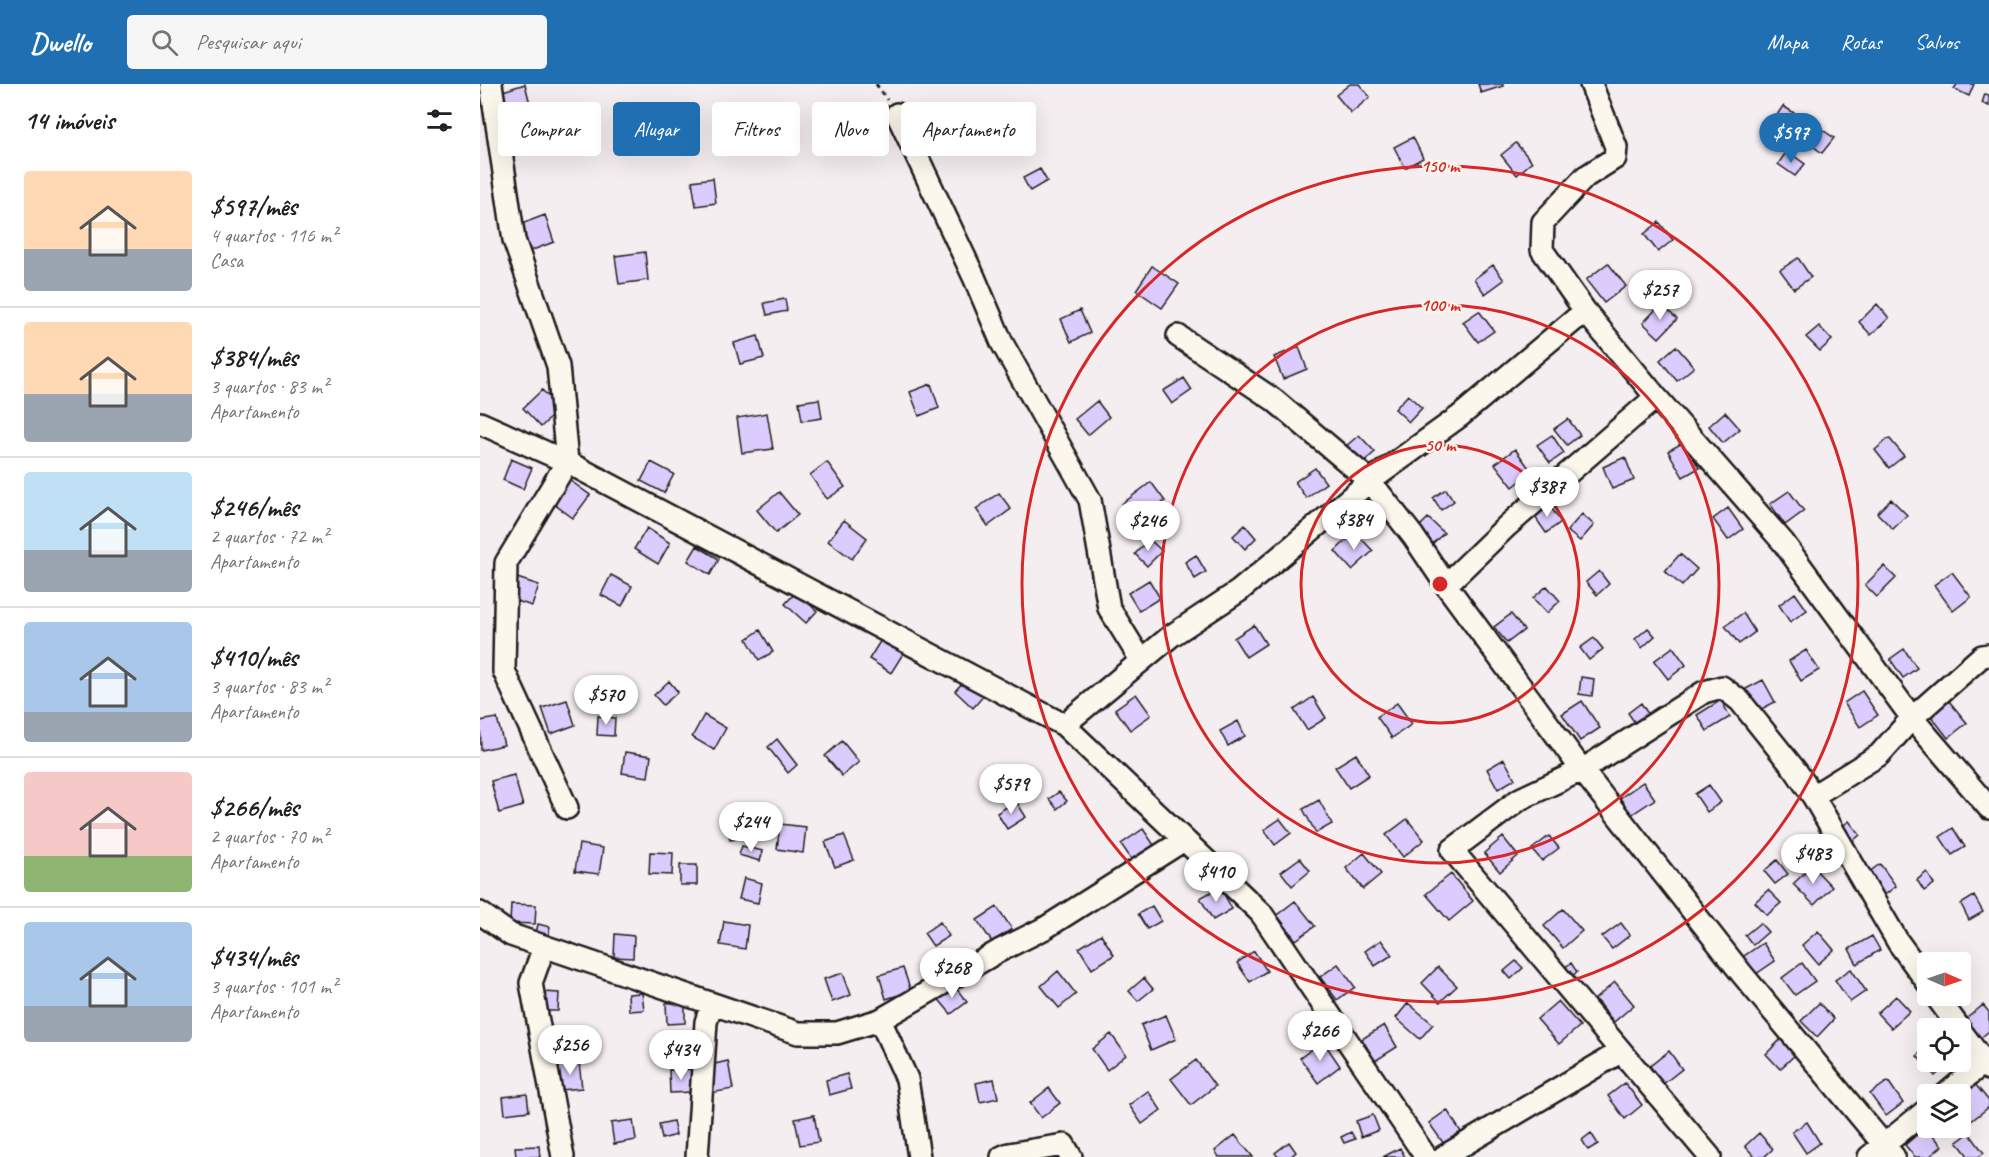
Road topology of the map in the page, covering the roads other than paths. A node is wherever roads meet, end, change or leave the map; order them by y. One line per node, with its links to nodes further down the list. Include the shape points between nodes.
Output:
1 (491, 84): 8 (street, via 514,240 558,366)
2 (1591, 84): 4 (street, via 1617,147 1615,158 1585,177 1543,222 1542,250)
3 (897, 114): 12 (street, via 1002,343 1090,500 1110,608)
4 (1585, 311): 6 (street); 9 (street, via 1460,416)
5 (1178, 336): 9 (street, via 1274,399)
6 (1656, 396): 10 (street, via 1507,526); 13 (street, via 1783,542)
7 (480, 423): 8 (street)
8 (567, 462): 14 (street); 17 (street, via 506,562 504,671)
9 (1370, 481): 10 (street); 12 (street, via 1239,591)
10 (1446, 585): 15 (street)
11 (1989, 656): 13 (street, via 1982,656)
12 (1141, 660): 14 (street)
13 (1912, 718): 16 (street, via 1879,755); 18 (street)
14 (1064, 725): 19 (street)
15 (1582, 770): 16 (street, via 1704,692 1722,687 1740,701); 26 (street, via 1520,799 1452,850); 30 (street)
16 (1813, 796): 22 (street)
17 (567, 808)
18 (1989, 808)
19 (1184, 840): 24 (street, via 1045,928); 36 (street, via 1261,913)
20 (480, 913): 21 (street, via 511,935)
21 (544, 947): 23 (street); 31 (street, via 531,983)
22 (1917, 968)
23 (712, 1004): 24 (street, via 798,1033 837,1033); 32 (street, via 706,1022)
24 (880, 1020): 33 (street, via 907,1079)
25 (1971, 1043): 27 (street)
26 (1620, 1052): 37 (street); 38 (street)
27 (1987, 1064): 28 (street)
28 (1960, 1084)
29 (1917, 1120): 30 (street)
30 (1883, 1153)
31 (563, 1157)
32 (698, 1157)
33 (920, 1157)
34 (1002, 1157): 35 (street, via 1064,1145)
35 (1071, 1157)
36 (1426, 1157)
37 (1443, 1157)
38 (1710, 1157)

